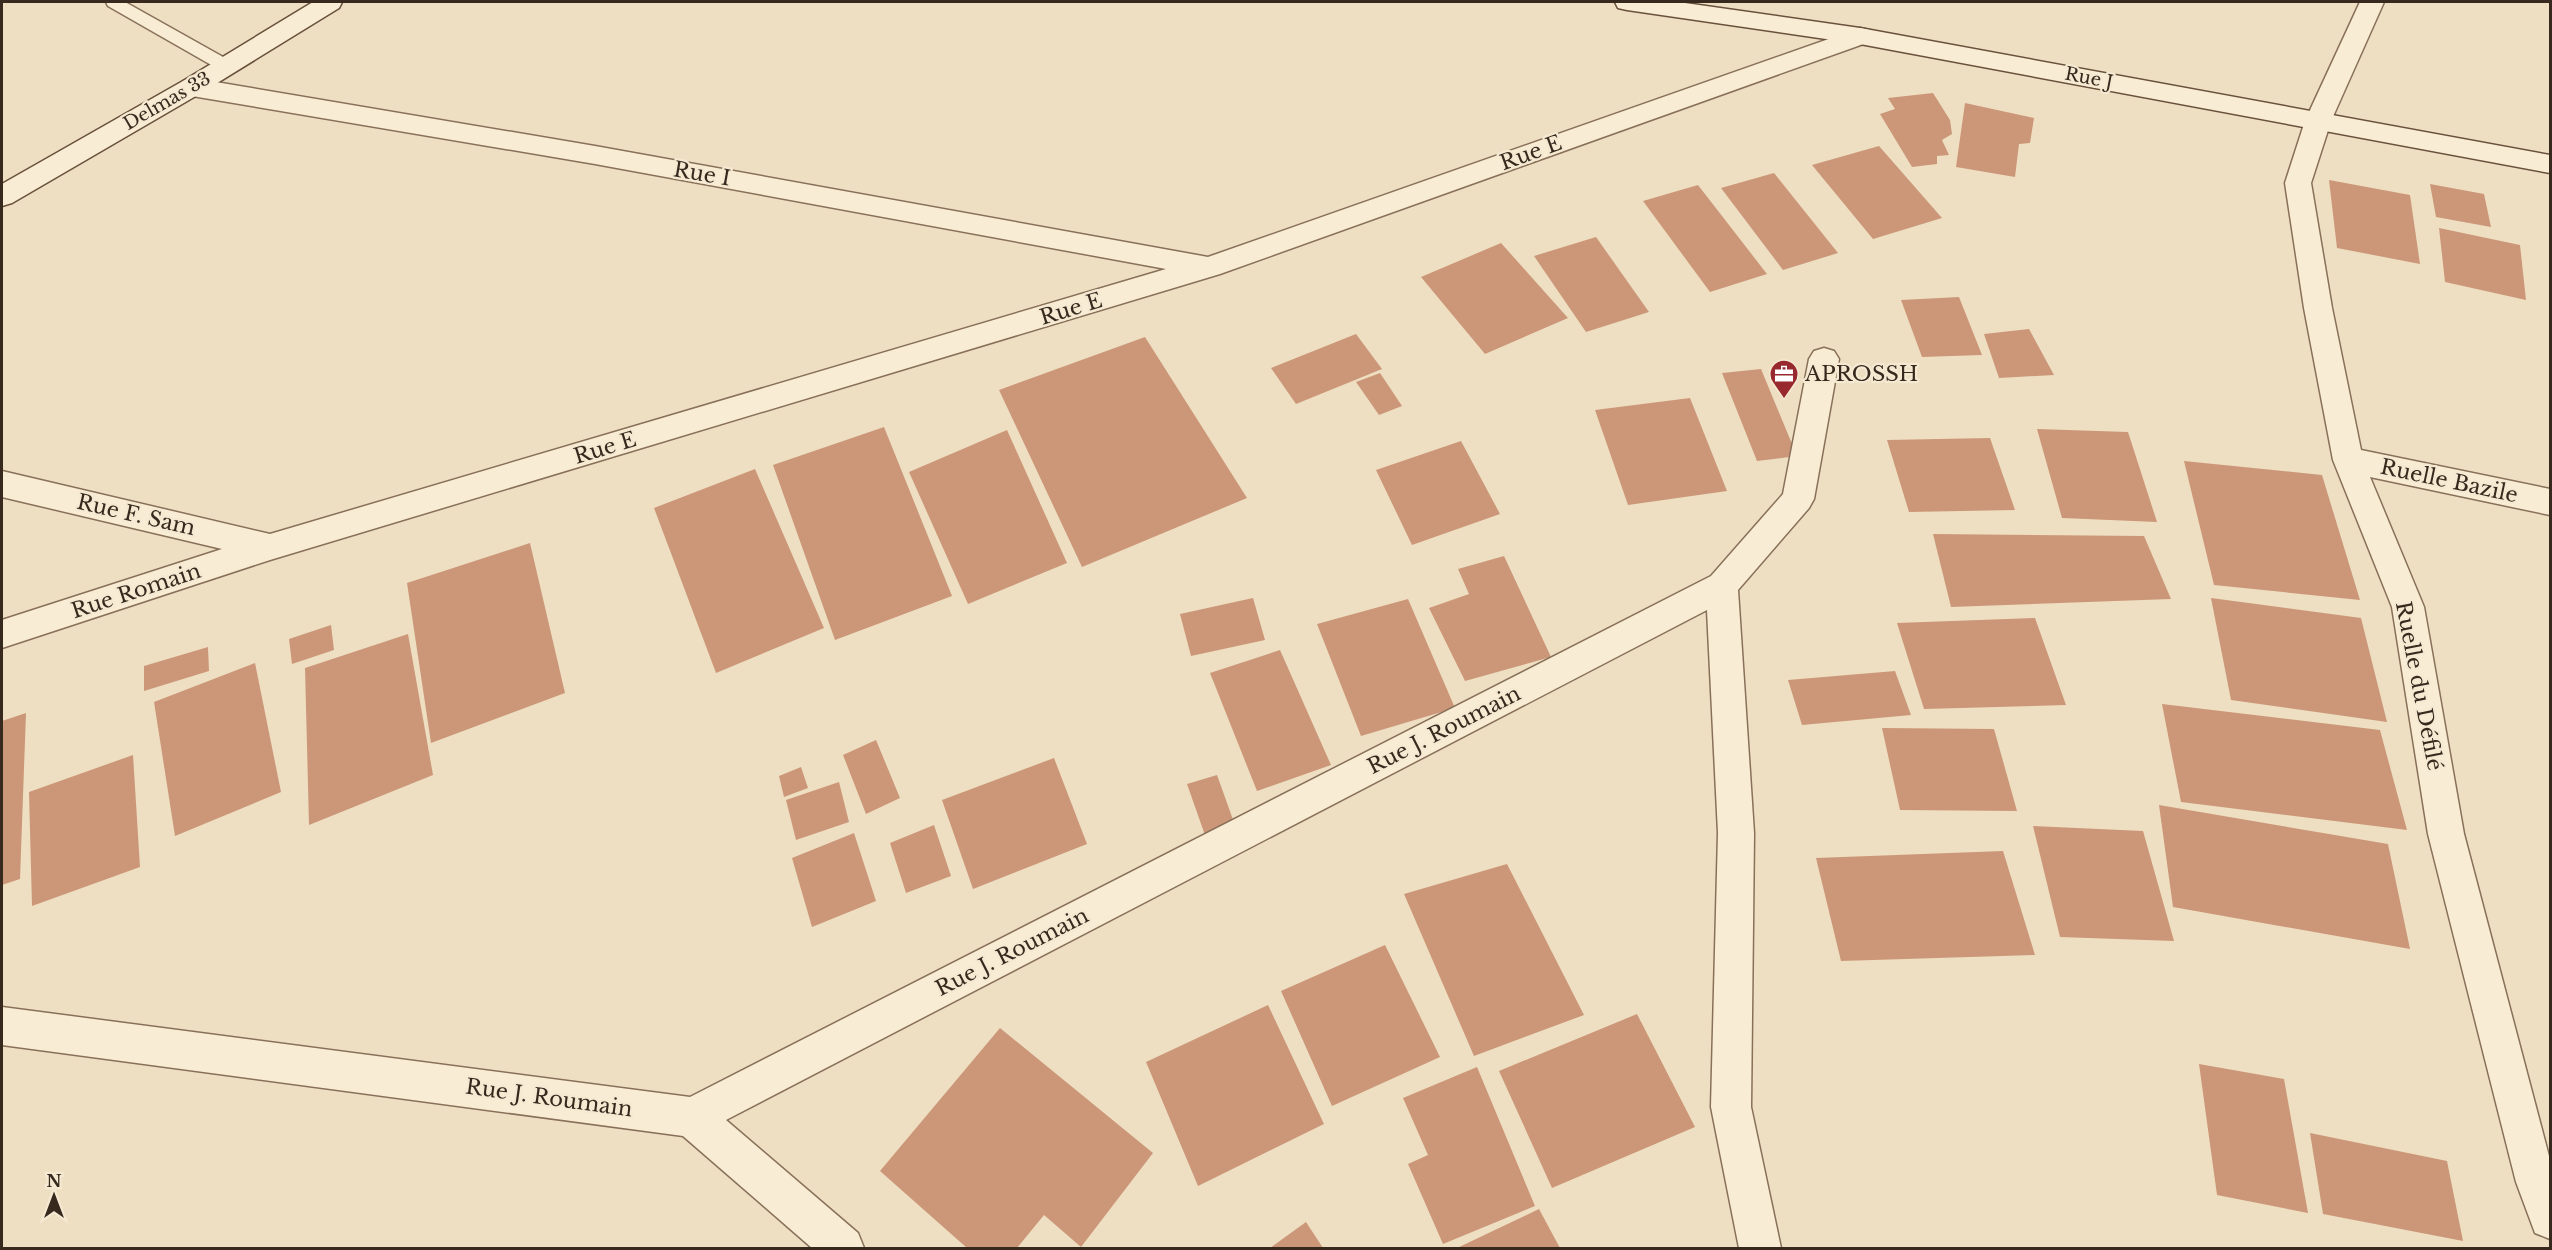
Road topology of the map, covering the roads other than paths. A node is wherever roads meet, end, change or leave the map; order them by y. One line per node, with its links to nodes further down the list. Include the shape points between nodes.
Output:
1 (114, 2): 6 (lane)
2 (330, 2): 6 (street, Delmas 33)
3 (1627, 2): 5 (street, Rue J)
4 (2372, 2): 8 (street, Ruelle du Défilé)
5 (1860, 36): 8 (street, Rue J); 11 (street, Rue E)
6 (226, 66): 7 (street, Delmas 33)
7 (192, 87): 10 (street, Delmas 33); 11 (street, Rue I, via 595,155)
8 (2318, 121): 9 (street, Rue J); 13 (street, Ruelle du Défilé, via 2298,183)
9 (2550, 164)
10 (2, 196)
11 (1210, 267): 16 (street, Rue E)
12 (1824, 359): 17 (street, Rue J. Roumain, via 1798,499)
13 (2348, 460): 15 (street, Ruelle Bazile); 21 (street, Ruelle du Défilé, via 2408,607 2446,834 2536,1182)
14 (2, 484): 16 (street, Rue F. Sam)
15 (2550, 502)
16 (270, 547): 18 (street, Rue Romain)
17 (1722, 586): 20 (street, Rue J. Roumain); 23 (street, via 1736,833 1731,1107)
18 (2, 634)
19 (2, 1026): 20 (street, Rue J. Roumain)
20 (692, 1117): 22 (street)
21 (2550, 1218)
22 (843, 1248)
23 (1760, 1248)

